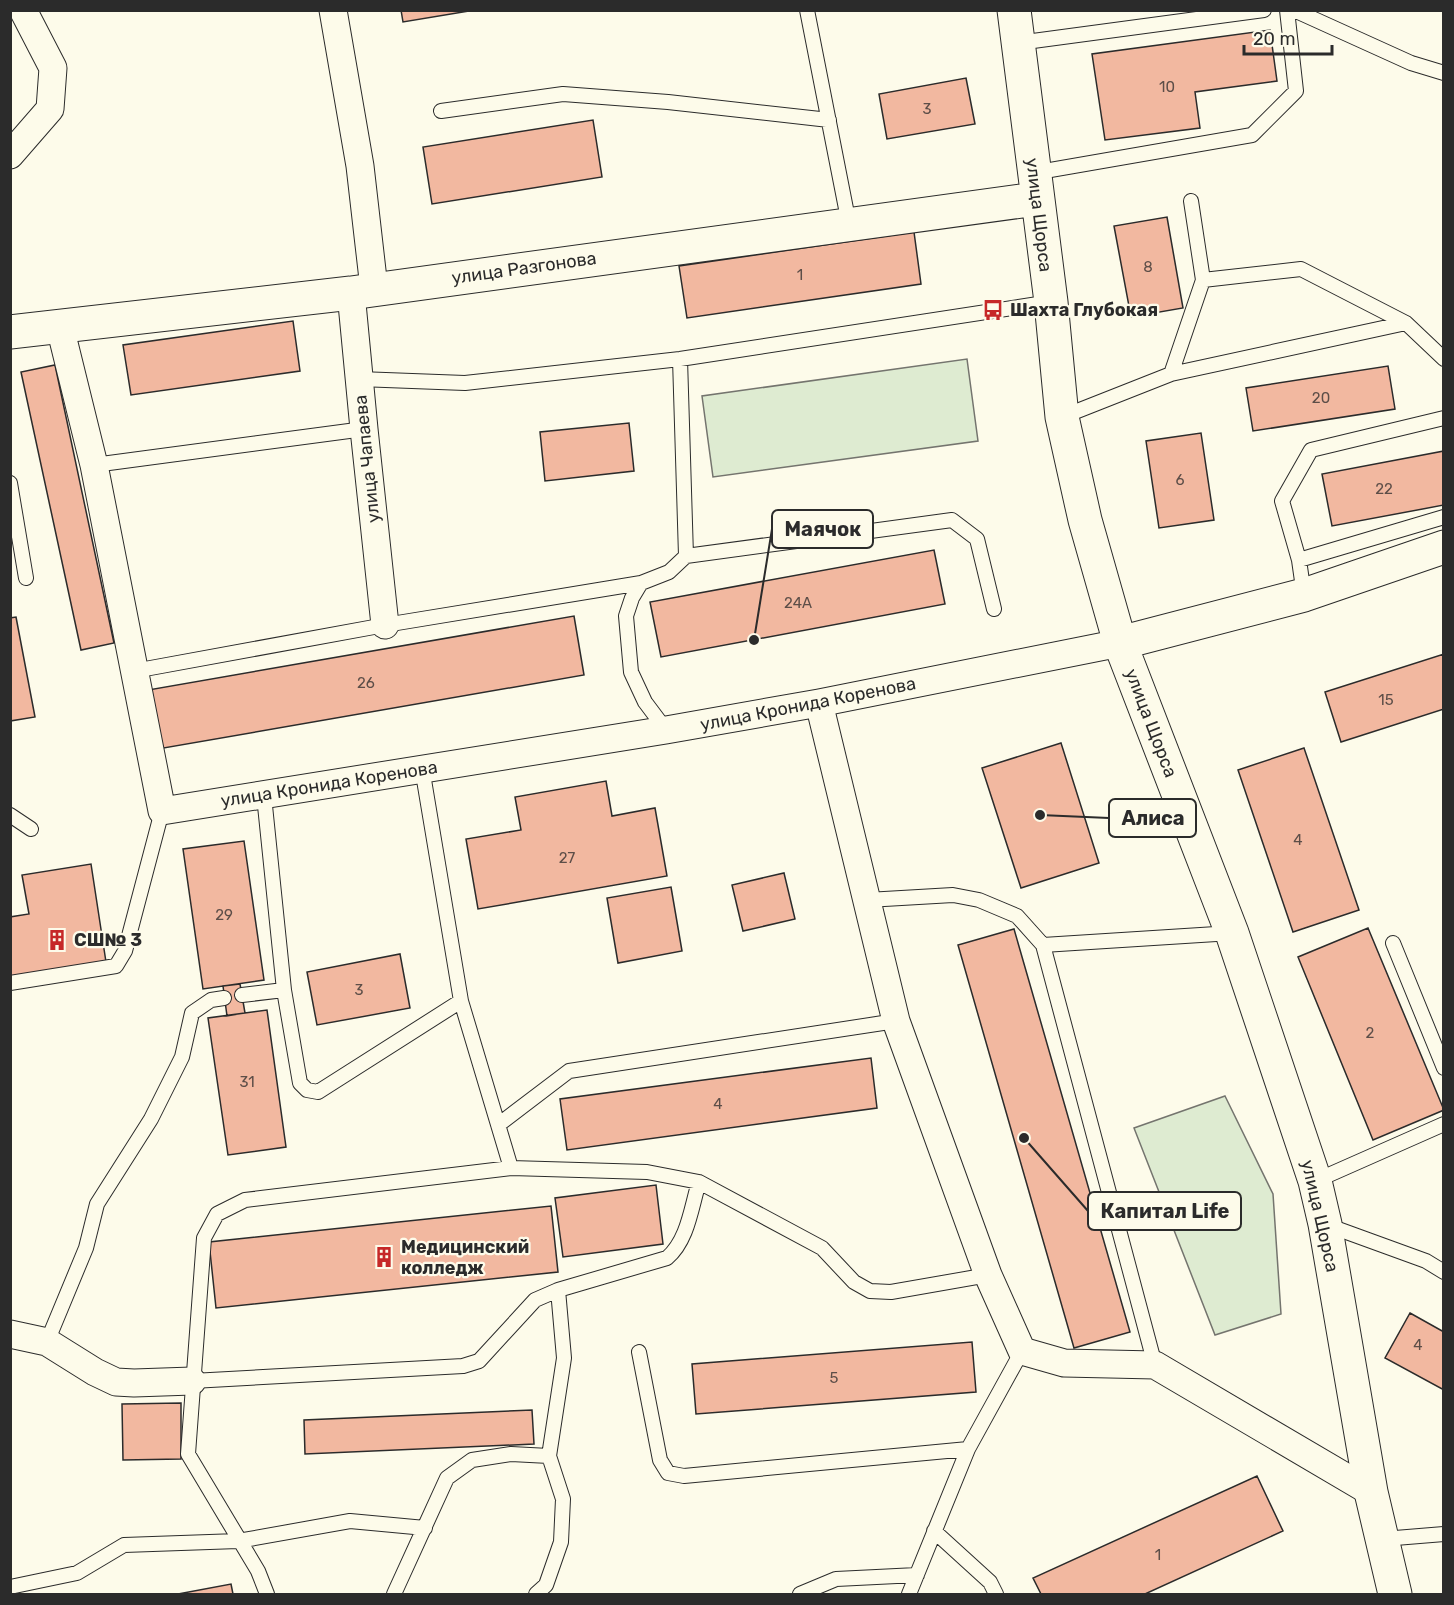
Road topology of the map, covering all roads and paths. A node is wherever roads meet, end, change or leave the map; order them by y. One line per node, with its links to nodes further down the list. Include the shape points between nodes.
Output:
1 (23, 10): 12 (street, via 52,68 50,109)
2 (333, 10): 17 (street, улица Чапаева, via 360,166)
3 (807, 10): 11 (lane)
4 (1014, 10): 8 (street, улица Щорса)
5 (1264, 10): 8 (lane)
6 (1287, 10): 13 (lane, via 1296,91 1252,135)
7 (1294, 10): 9 (lane, via 1411,63)
8 (1018, 43): 13 (street, улица Щорса)
9 (1443, 73)
10 (441, 111): 11 (lane, via 562,94)
11 (829, 120): 15 (lane)
12 (10, 155)
13 (1035, 186): 15 (street, улица Разгонова); 18 (street, улица Щорса)
14 (1191, 201): 16 (lane)
15 (849, 224): 17 (street, улица Разгонова)
16 (1203, 280): 19 (lane, via 1300,269); 24 (lane)
17 (363, 291): 20 (street, улица Разгонова); 25 (street, улица Чапаева)
18 (1050, 302): 22 (lane); 26 (street, улица Щорса)
19 (1406, 323): 23 (lane); 24 (lane)
20 (60, 327): 21 (street, улица Разгонова); 29 (street)
21 (10, 332)
22 (680, 358): 25 (lane, via 465,383); 33 (lane)
23 (1443, 359)
24 (1172, 374): 26 (lane)
25 (359, 379): 28 (street, улица Чапаева)
26 (1062, 417): 40 (street, улица Щорса, via 1085,520)
27 (1443, 418): 34 (lane, via 1311,450 1282,501)
28 (364, 429): 29 (lane); 39 (street, улица Чапаева)
29 (94, 465): 41 (street)
30 (10, 483): 35 (lane)
31 (1443, 517): 34 (lane)
32 (1443, 547): 37 (street, улица Кронида Коренова)
33 (686, 556): 36 (lane, via 669,572); 38 (lane, via 952,520 977,539)
34 (1299, 561): 37 (lane)
35 (26, 578)
36 (641, 583): 39 (lane); 43 (lane, via 626,616 631,672 645,702)
37 (1304, 595): 40 (street, улица Кронида Коренова)
38 (994, 609)
39 (385, 625): 41 (lane)
40 (1120, 643): 42 (street, улица Кронида Коренова); 50 (street, улица Щорса)
41 (134, 671): 46 (street)
42 (819, 703): 43 (street, улица Кронида Коренова); 49 (street)
43 (666, 730): 44 (street, улица Кронида Коренова)
44 (422, 768): 45 (street, улица Кронида Коренова); 57 (lane)
45 (264, 796): 46 (street, улица Кронида Коренова); 54 (lane)
46 (162, 811): 53 (lane, via 125,951 116,966)
47 (10, 815): 48 (lane)
48 (31, 829)
49 (867, 900): 52 (lane, via 953,896 979,900 1017,916); 58 (street)
50 (1232, 933): 52 (lane); 63 (street, улица Щорса)
51 (1393, 943): 59 (lane)
52 (1043, 945): 73 (lane)
53 (10, 983)
54 (284, 990): 55 (lane); 57 (lane, via 300,1083 307,1090 318,1092)
55 (242, 995)
56 (224, 998): 70 (lane, via 211,1000 192,1013 182,1057 151,1119 97,1204 86,1248)
57 (461, 1001): 61 (lane)
58 (896, 1021): 61 (lane, via 569,1071); 67 (street)
59 (1443, 1068)
60 (1443, 1124): 63 (lane)
61 (498, 1125): 62 (lane)
62 (512, 1168): 64 (lane, via 647,1172); 74 (lane, via 245,1200 217,1214 204,1238)
63 (1315, 1181): 65 (street, улица Щорса)
64 (699, 1182): 67 (lane, via 822,1248 854,1282 870,1291 891,1292); 68 (lane, via 677,1250 667,1258)
65 (1325, 1224): 66 (lane, via 1426,1261); 77 (street, улица Щорса)
66 (1443, 1272)
67 (988, 1275): 71 (street)
68 (558, 1290): 74 (lane, via 535,1300 479,1361 463,1366); 76 (lane, via 564,1358)
69 (10, 1334): 70 (street)
70 (47, 1342): 74 (street, via 117,1382)
71 (1022, 1351): 73 (street, via 1064,1363); 75 (lane)
72 (639, 1352): 75 (lane, via 660,1460 668,1473 684,1476)
73 (1155, 1365): 77 (street)
74 (192, 1381): 82 (lane, via 188,1454)
75 (968, 1449): 79 (lane)
76 (549, 1456): 78 (lane, via 511,1454 472,1460 447,1478); 87 (lane, via 563,1499 561,1542 546,1585)
77 (1371, 1492): 81 (street, улица Щорса)
78 (425, 1528): 82 (lane, via 350,1521); 86 (lane)
79 (934, 1531): 83 (lane); 90 (lane, via 990,1582)
80 (1443, 1534): 81 (lane)
81 (1381, 1539): 91 (street, улица Щорса)
82 (238, 1541): 84 (lane, via 124,1545 77,1573); 85 (lane, via 258,1571)
83 (917, 1575): 88 (lane, via 836,1579); 89 (lane)
84 (10, 1587)
85 (267, 1594)
86 (394, 1594)
87 (536, 1594)
88 (800, 1594)
89 (909, 1594)
90 (996, 1594)
91 (1395, 1594)

